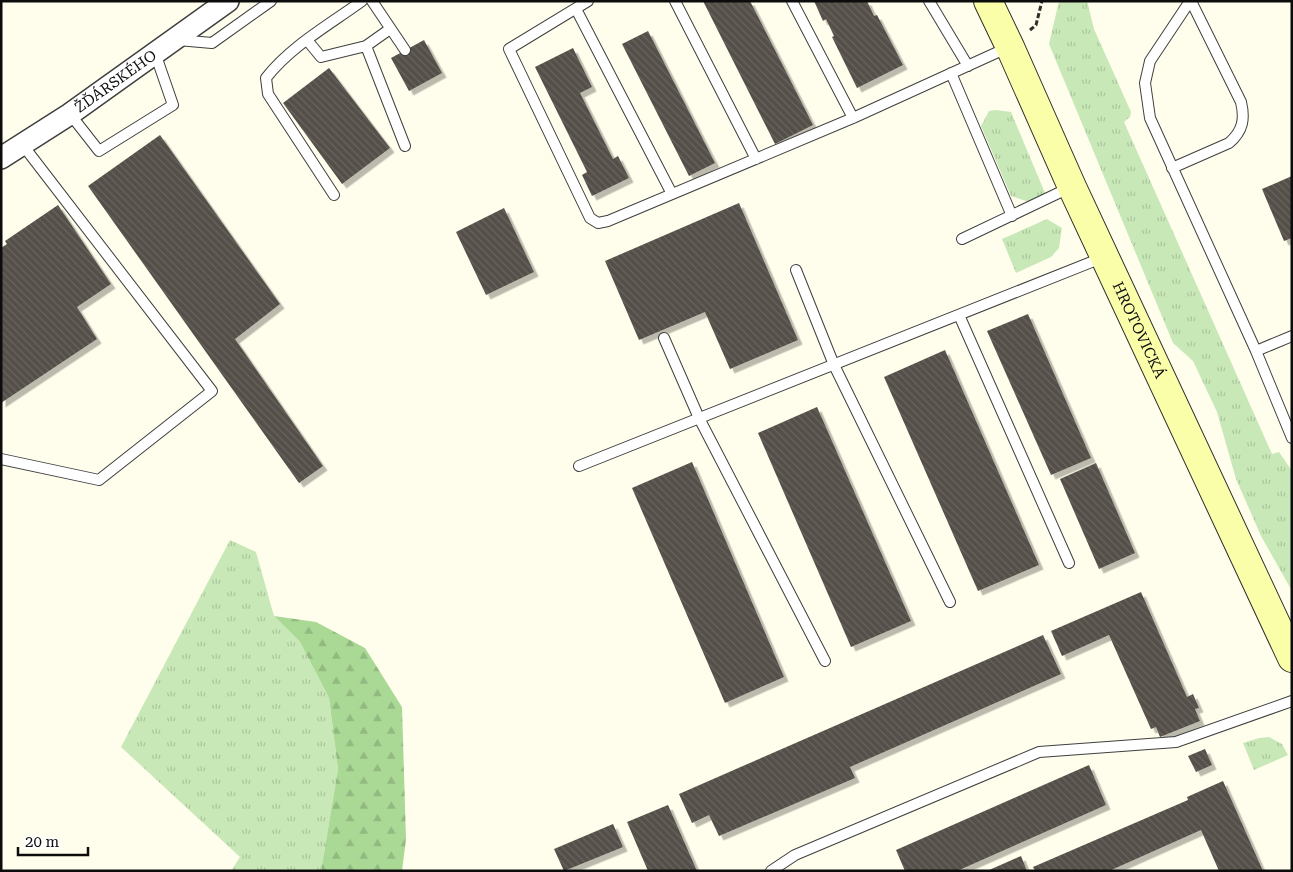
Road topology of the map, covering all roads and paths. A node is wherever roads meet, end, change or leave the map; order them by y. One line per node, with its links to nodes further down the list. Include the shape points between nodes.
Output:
1 (228, 1): 13 (street, ŽĎÁRSKÉHO)
2 (271, 1): 13 (lane, via 212,43)
3 (362, 1): 14 (lane)
4 (372, 1): 12 (lane)
5 (588, 1): 11 (lane)
6 (675, 1): 26 (lane)
7 (792, 1): 22 (lane)
8 (928, 1): 19 (lane)
9 (988, 1): 16 (main road, HROTOVICKÁ)
10 (1190, 1): 27 (lane, via 1150,61 1146,83 1150,118); 27 (lane, via 1241,102 1244,120 1229,143)
11 (576, 9): 29 (lane); 29 (lane, via 509,49 590,218 598,223 608,221)
12 (390, 29): 15 (lane); 17 (lane)
13 (174, 39): 18 (street, ŽĎÁRSKÉHO)
14 (307, 40): 15 (lane, via 321,57); 30 (lane, via 277,64 266,78 268,94)
15 (366, 46): 24 (lane)
16 (1010, 47): 19 (lane); 28 (main road, HROTOVICKÁ)
17 (405, 50)
18 (155, 54): 21 (street, ŽĎÁRSKÉHO); 21 (lane, via 173,104 99,151)
19 (968, 66): 20 (lane)
20 (952, 73): 22 (lane); 31 (lane)
21 (70, 114): 23 (street, ŽĎÁRSKÉHO)
22 (853, 118): 26 (lane)
23 (22, 144): 25 (street, ŽĎÁRSKÉHO); 42 (lane, via 212,391 99,480)
24 (405, 146)
25 (1, 158)
26 (756, 159): 29 (lane)
27 (1172, 168): 38 (lane)
28 (1072, 187): 31 (lane); 33 (main road, HROTOVICKÁ)
29 (672, 194)
30 (334, 196)
31 (1012, 216): 32 (lane)
32 (962, 239)
33 (1105, 257): 35 (lane); 46 (main road, HROTOVICKÁ)
34 (796, 270): 39 (lane)
35 (959, 315): 39 (lane); 44 (lane)
36 (1292, 336): 38 (lane)
37 (664, 338): 40 (lane)
38 (1256, 351): 41 (lane)
39 (834, 365): 40 (lane); 45 (lane)
40 (699, 418): 43 (lane); 47 (lane)
41 (1292, 438)
42 (1, 459)
43 (579, 466)
44 (1069, 563)
45 (950, 602)
46 (1292, 658)
47 (825, 661)
48 (1292, 701): 49 (lane, via 1176,742 1039,752 795,855)
49 (771, 871)

